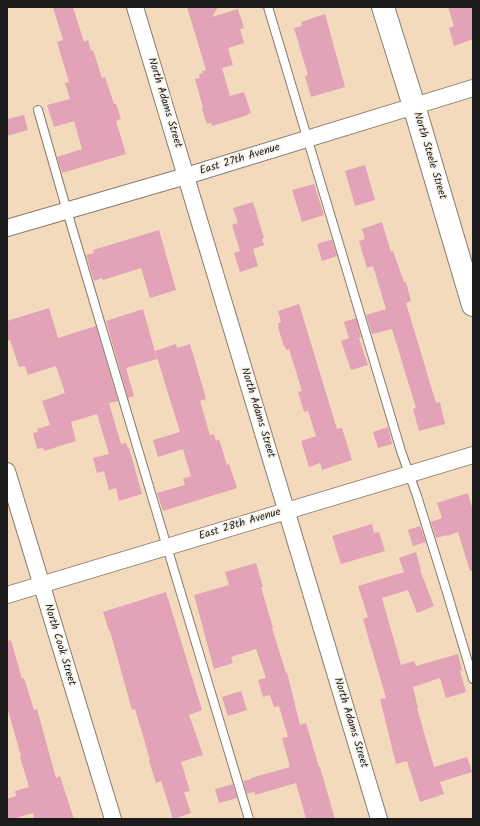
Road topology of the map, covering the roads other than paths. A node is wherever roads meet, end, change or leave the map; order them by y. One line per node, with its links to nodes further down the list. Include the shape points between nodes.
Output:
1 (135, 7): 8 (street, North Adams Street)
2 (268, 7): 7 (lane)
3 (383, 7): 5 (street, North Steele Street)
4 (473, 88): 5 (street, East 27th Avenue)
5 (414, 106): 7 (street, East 27th Avenue); 11 (street, North Steele Street)
6 (38, 110): 9 (lane)
7 (307, 139): 8 (street, East 27th Avenue); 14 (lane)
8 (186, 176): 9 (street, East 27th Avenue); 15 (street, North Adams Street)
9 (67, 211): 10 (street, East 27th Avenue); 16 (lane)
10 (7, 228)
11 (473, 305)
12 (473, 455): 14 (street, East 28th Avenue)
13 (7, 471): 17 (street, North Cook Street)
14 (409, 474): 15 (street, East 28th Avenue); 19 (lane)
15 (286, 511): 16 (street, East 28th Avenue); 22 (street, North Adams Street)
16 (167, 547): 17 (street, East 28th Avenue); 21 (lane)
17 (41, 585): 18 (street, East 28th Avenue); 20 (street, North Cook Street)
18 (7, 595)
19 (473, 679)
20 (113, 819)
21 (249, 819)
22 (379, 819)

